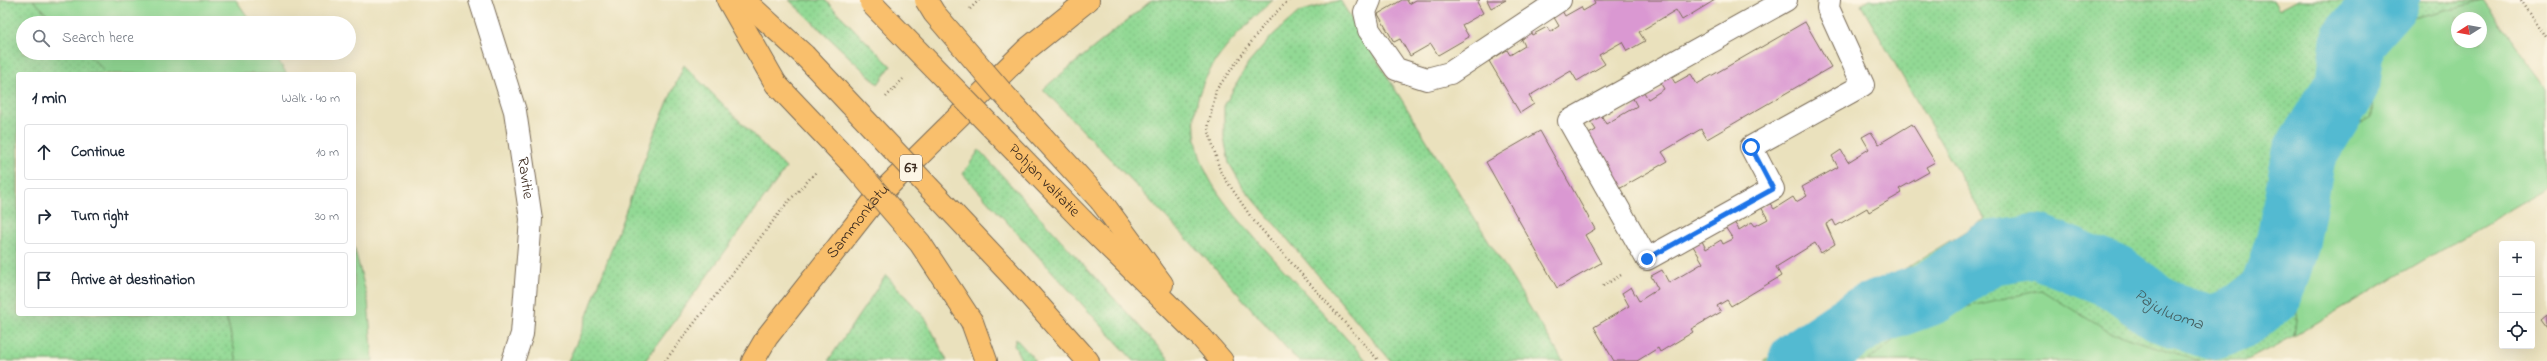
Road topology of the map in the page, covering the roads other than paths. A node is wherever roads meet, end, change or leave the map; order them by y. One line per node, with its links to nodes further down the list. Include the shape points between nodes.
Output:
1 (480, 0): 12 (street, Ravitie, via 515,111 531,219 522,334)
2 (728, 0): 14 (main road, bridge, via 776,84 854,166 920,243 972,322)
3 (744, 0): 15 (main road, 67, bridge, via 804,55 1017,281)
4 (926, 0): 11 (main road, bridge, via 934,13 1000,90 1101,201)
5 (1088, 0): 13 (main road, Sammonkatu, via 1027,50 878,196 767,337)
6 (1370, 0): 7 (street, via 1365,12 1369,30 1396,69 1427,79 1450,73)
7 (1560, 0)
8 (1786, 0): 9 (street, via 1569,121 1647,259 1773,189 1751,147 1863,85 1828,8)
9 (1829, 0)
10 (869, 2): 11 (main road, Pohjan valtatie, bridge, via 1083,221)
11 (1202, 338): 16 (main road, Pohjan valtatie)
12 (513, 361)
13 (753, 361)
14 (986, 361)
15 (1088, 361)
16 (1222, 361)

